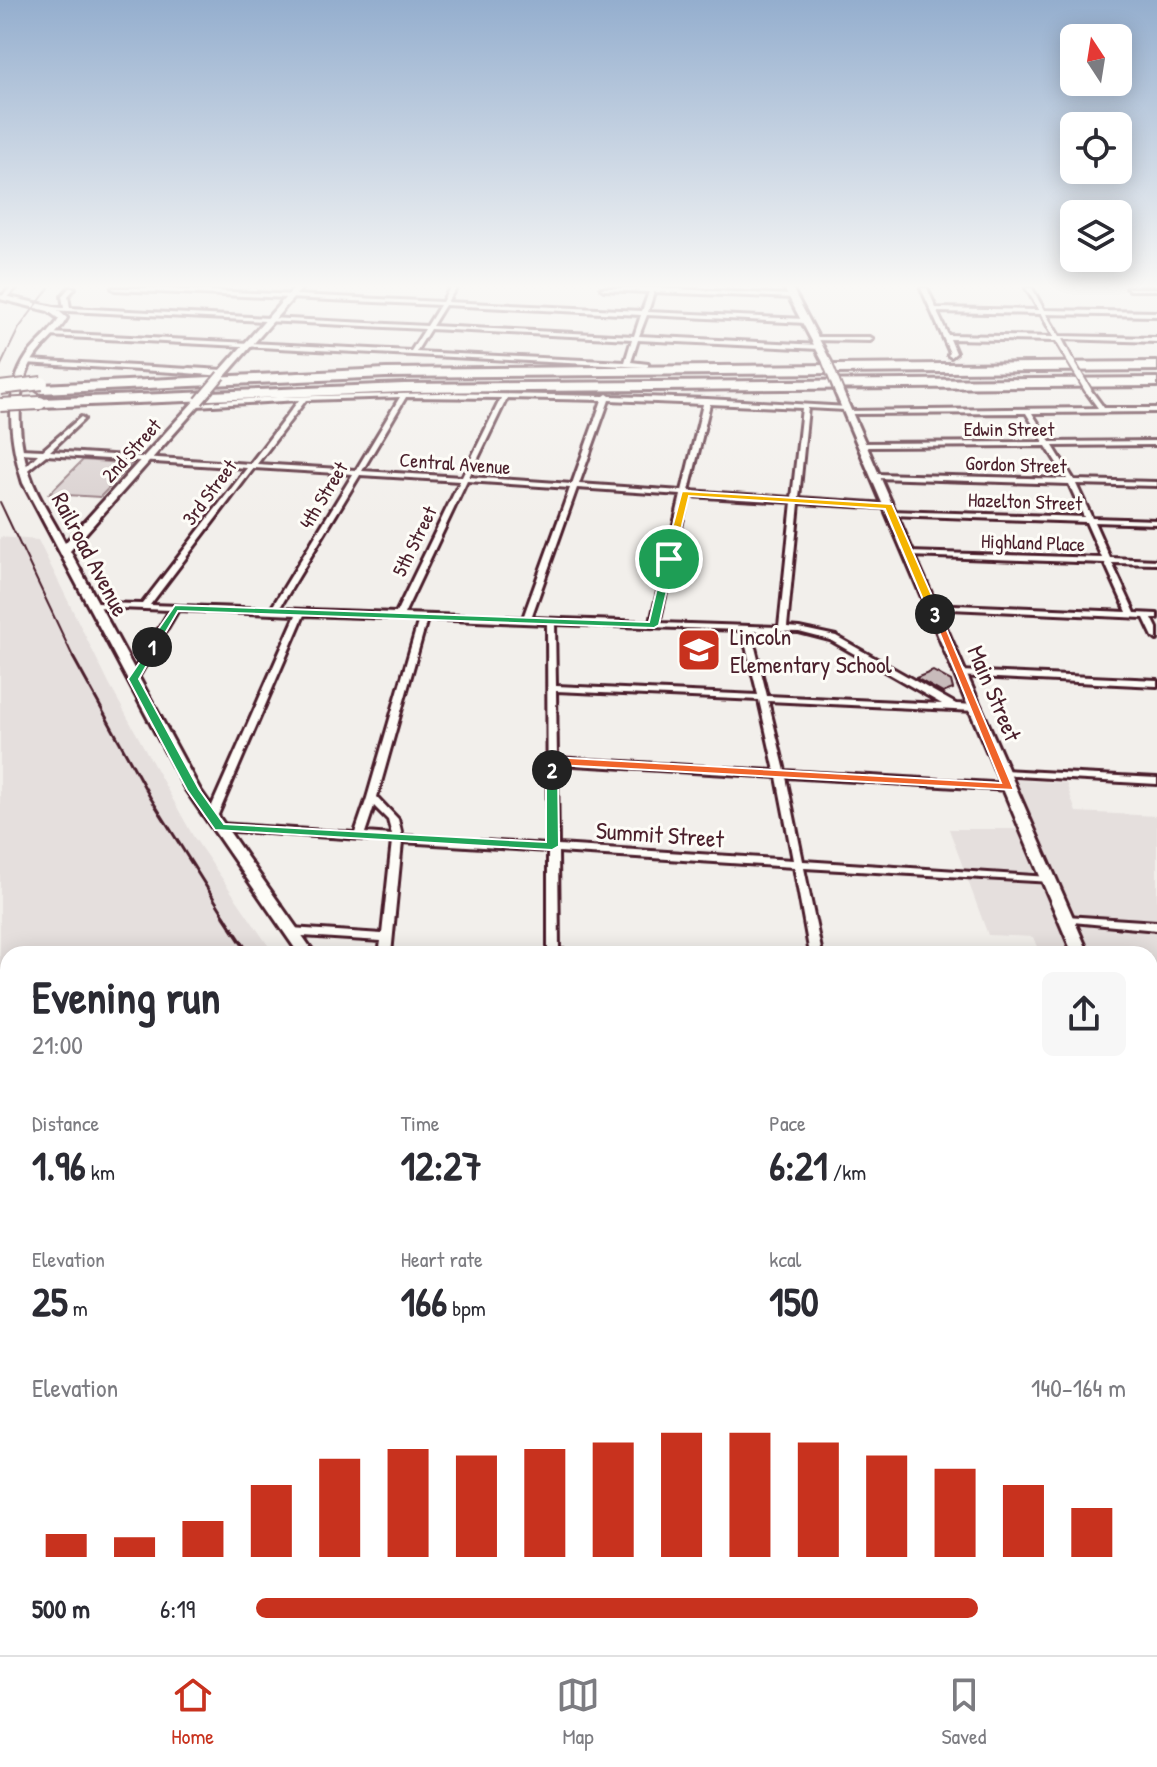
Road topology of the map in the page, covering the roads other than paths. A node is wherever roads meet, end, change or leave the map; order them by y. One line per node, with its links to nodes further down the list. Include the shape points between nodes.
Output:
1 (26, 365): 28 (main road, Railroad Avenue, via 15,419)
2 (85, 365): 7 (street)
3 (229, 365): 8 (main road, 2nd Street)
4 (828, 365): 19 (main road, Main Street, bridge)
5 (1073, 365): 20 (street, bridge)
6 (1157, 366): 10 (highway, via 373,373)
7 (189, 371): 8 (main road); 10 (highway)
8 (222, 374): 17 (main road, 2nd Street, bridge)
9 (1157, 377): 10 (highway)
10 (40, 396): 14 (highway, bridge); 14 (highway, bridge); 17 (highway); 23 (highway)
11 (404, 396): 12 (street); 15 (street); 33 (street, 4th Street)
12 (505, 396): 13 (street); 35 (street, 5th Street)
13 (607, 396): 16 (street); 38 (street)
14 (0, 397)
15 (303, 399): 17 (street); 31 (street, 3rd Street)
16 (707, 401): 18 (street); 39 (street)
17 (197, 402): 30 (main road, 2nd Street)
18 (805, 406): 19 (street); 40 (street)
19 (847, 410): 22 (street); 27 (main road, Main Street)
20 (1102, 410): 21 (street); 22 (street)
21 (1157, 410)
22 (1028, 411): 26 (street)
23 (0, 412)
24 (81, 419): 29 (street)
25 (1157, 443): 26 (street, Edwin Street)
26 (1051, 444): 27 (street, Edwin Street); 36 (street)
27 (862, 445): 34 (main road, Main Street)
28 (19, 451): 29 (street, Central Avenue); 32 (main road, Railroad Avenue)
29 (46, 453): 30 (street, Central Avenue); 32 (street)
30 (148, 459): 31 (street, Central Avenue); 44 (main road, 2nd Street)
31 (252, 466): 33 (street, Central Avenue); 50 (street, 3rd Street)
32 (24, 471): 44 (main road, Railroad Avenue)
33 (358, 473): 35 (street, Central Avenue); 52 (street, 4th Street)
34 (875, 476): 36 (street, Gordon Street); 41 (main road, Main Street)
35 (465, 479): 38 (street, Central Avenue); 56 (street, 5th Street)
36 (1072, 482): 37 (street, Gordon Street); 42 (street)
37 (1157, 484)
38 (575, 486): 39 (street, Central Avenue); 58 (street)
39 (685, 493): 40 (street, Central Avenue); 60 (street)
40 (795, 500): 41 (street, Central Avenue); 62 (street)
41 (890, 510): 42 (street, Hazelton Street); 45 (main road, Main Street)
42 (1090, 520): 43 (street, Hazelton Street); 46 (street)
43 (1157, 522)
44 (64, 551): 48 (main road, Railroad Avenue)
45 (909, 554): 46 (street, Highland Place); 49 (main road, Main Street)
46 (1108, 561): 47 (street, Highland Place); 54 (street)
47 (1157, 562)
48 (94, 605): 50 (street); 65 (main road, Railroad Avenue)
49 (931, 606): 54 (street); 64 (main road, Main Street)
50 (144, 607): 51 (street)
51 (175, 608): 52 (street); 65 (street)
52 (273, 612): 53 (street)
53 (301, 613): 56 (street); 77 (street)
54 (1132, 615): 55 (street)
55 (1152, 616): 63 (street)
56 (398, 617): 57 (street)
57 (424, 617): 58 (street); 76 (street)
58 (526, 621): 59 (street)
59 (551, 622): 60 (street); 67 (street)
60 (654, 625): 61 (street)
61 (746, 628): 62 (street); 68 (street)
62 (783, 629): 69 (street, via 833,638)
63 (1157, 637)
64 (960, 674): 66 (street); 70 (main road, Main Street)
65 (133, 679): 77 (main road, Railroad Avenue)
66 (1157, 683)
67 (551, 688): 68 (street); 71 (street)
68 (763, 698): 69 (street); 73 (street)
69 (954, 707): 70 (street)
70 (975, 708): 72 (main road, Main Street)
71 (552, 761): 73 (street); 80 (street)
72 (1003, 773): 74 (street); 75 (main road, Main Street)
73 (781, 774): 75 (street); 81 (street)
74 (1157, 781)
75 (1009, 787): 82 (main road, Main Street)
76 (372, 798): 78 (street); 79 (street, via 393,819)
77 (216, 822): 78 (street, Summit Street); 85 (main road, Railroad Avenue)
78 (360, 834): 79 (street, Summit Street)
79 (397, 837): 80 (street, Summit Street); 86 (street)
80 (552, 846): 81 (street, Summit Street); 89 (street)
81 (798, 863): 82 (street, Summit Street); 90 (street)
82 (1049, 880): 83 (main road, Main Street)
83 (1066, 919): 84 (street); 91 (main road, Main Street)
84 (1157, 926)
85 (291, 932): 86 (street); 87 (main road, Railroad Avenue)
86 (386, 938): 88 (street)
87 (301, 946)
88 (386, 946)
89 (554, 946)
90 (814, 946)
91 (1078, 946)

